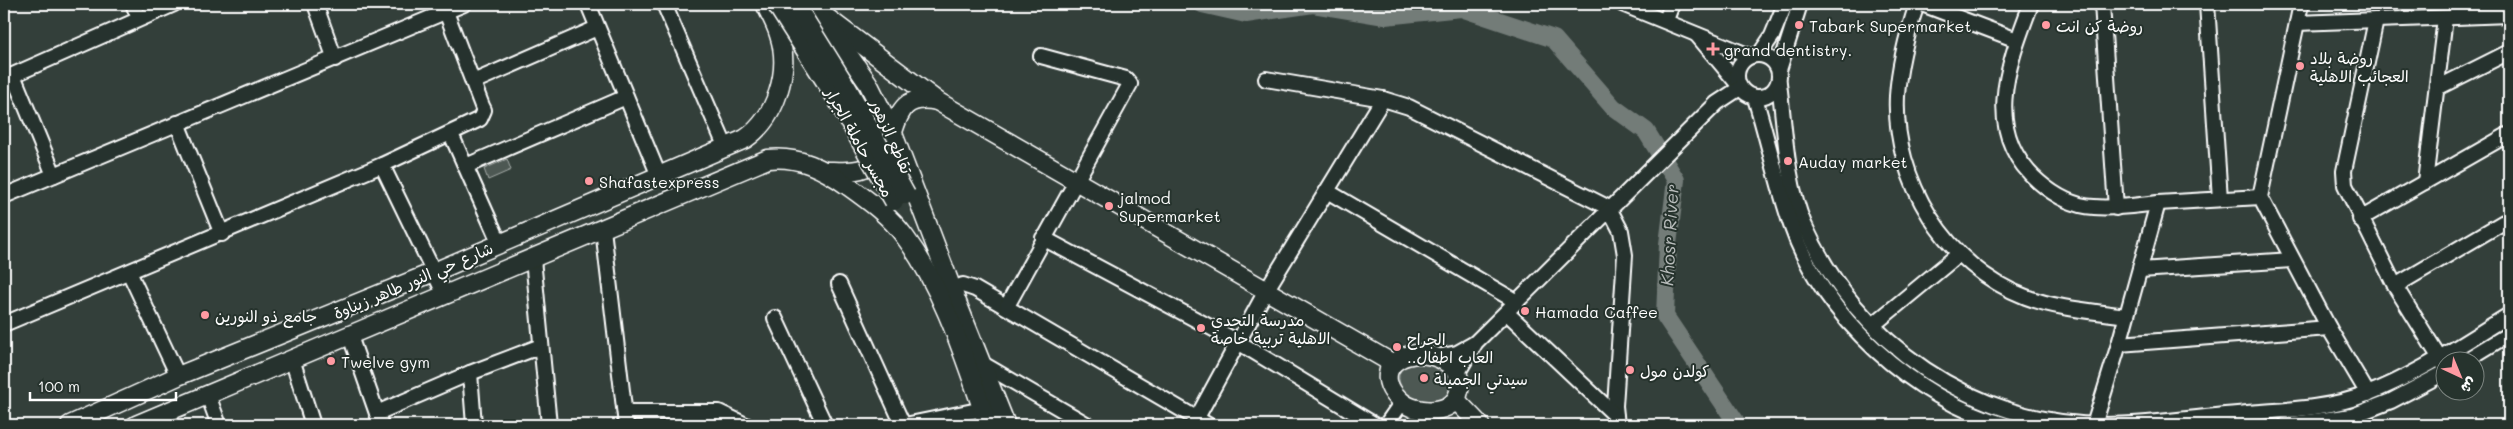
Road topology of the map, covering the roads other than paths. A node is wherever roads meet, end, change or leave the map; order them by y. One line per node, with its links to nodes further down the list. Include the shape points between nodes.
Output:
1 (134, 4): 23 (street)
2 (174, 4): 23 (street)
3 (315, 4): 35 (street)
4 (464, 4): 21 (street)
5 (588, 4): 28 (street)
6 (664, 4): 52 (street)
7 (786, 4): 19 (main road, via 776,8)
8 (795, 4): 65 (main road, مجسر حاملة الجرار, bridge, via 849,91)
9 (1622, 4): 25 (street)
10 (1672, 4): 25 (street)
11 (1785, 4): 34 (street, via 1772,36)
12 (1800, 4): 36 (street)
13 (1916, 4): 76 (street, via 1899,72 1900,144 1918,196)
14 (1922, 4): 31 (street)
15 (2031, 4): 31 (street)
16 (2102, 4): 69 (street)
17 (2207, 4): 66 (street)
18 (2301, 4): 27 (street)
19 (769, 5): 30 (main road); 65 (main road, مجسر حاملة الجرار, bridge, via 838,101)
20 (813, 6): 30 (main road, via 798,6 786,11 779,25); 45 (main road); 49 (main road, تقاطع الزهور, via 868,83)
21 (445, 7): 35 (street); 39 (street)
22 (2509, 15): 24 (street)
23 (139, 18): 37 (street)
24 (2445, 18): 26 (street); 41 (street)
25 (1666, 20): 29 (street)
26 (2376, 20): 27 (street); 70 (street, via 2344,171 2345,185)
27 (2297, 23): 64 (street)
28 (597, 28): 39 (street); 42 (street)
29 (1697, 35): 34 (street); 40 (street)
30 (780, 36): 52 (main road, شارع حي النور طاهر زيناوة, via 783,66 774,102 754,133)
31 (2017, 40): 69 (street, via 2004,86 2003,110 2007,134 2016,155 2048,190 2069,201 2092,207)
32 (2509, 52): 41 (street)
33 (1041, 56): 59 (street, via 1126,79 1130,84)
34 (1755, 56): 36 (street, via 1771,59); 40 (street, via 1740,64)
35 (335, 58): 47 (street)
36 (1779, 76): 43 (street, via 1767,96); 46 (street)
37 (8, 77): 57 (street)
38 (1266, 78): 44 (street)
39 (473, 82): 50 (street, via 483,115)
40 (1738, 85): 43 (street); 68 (street)
41 (2437, 88): 60 (street)
42 (626, 97): 54 (street); 58 (street)
43 (1755, 98): 48 (street)
44 (1383, 99): 61 (street); 68 (street, via 1433,118)
45 (937, 101): 49 (main road, via 922,98 907,105); 59 (main road)
46 (1784, 122): 48 (street, via 1774,118); 94 (street, via 1793,183 1803,221 1839,284)
47 (177, 123): 57 (street); 73 (street)
48 (1764, 128): 138 (street, via 1791,226 1813,272 1839,309 1881,354 1922,387 1961,409)
49 (892, 131): 55 (main road, تقاطع الزهور); 56 (main road, via 884,153 870,166 852,171)
50 (451, 134): 53 (street); 54 (street)
51 (2509, 134): 60 (street)
52 (726, 148): 58 (main road, شارع حي النور طاهر زيناوة)
53 (382, 165): 73 (street); 81 (street)
54 (466, 166): 75 (street)
55 (907, 169): 63 (main road, via 895,165 880,170 864,184); 83 (main road, تقاطع الزهور)
56 (826, 172): 63 (main road); 72 (main road, شارع حي النور طاهر زيناوة, via 802,160 768,159)
57 (54, 175): 62 (street)
58 (659, 176): 75 (main road, شارع حي النور طاهر زيناوة)
59 (1076, 181): 74 (street); 85 (main road)
60 (2425, 182): 70 (street)
61 (1326, 191): 85 (street); 87 (street)
62 (4, 196)
63 (861, 196): 83 (main road, via 881,210)
64 (2260, 197): 66 (street); 78 (street)
65 (900, 198): 83 (main road, مجسر حاملة الجرار)
66 (2220, 199): 67 (street)
67 (2158, 204): 69 (street); 79 (street)
68 (1612, 205): 87 (street); 121 (street, via 1625,255)
69 (2116, 208)
70 (2360, 219): 84 (street)
71 (2509, 219): 84 (street)
72 (603, 229): 77 (main road, شارع حي النور طاهر زيناوة); 120 (street)
73 (222, 234): 80 (street)
74 (1043, 238): 88 (street); 98 (street)
75 (500, 244): 81 (main road, شارع حي النور طاهر زيناوة)
76 (1959, 254): 90 (street, via 1991,280 2026,297 2062,307); 94 (street)
77 (533, 259): 86 (main road, شارع حي النور طاهر زيناوة); 101 (street)
78 (2292, 260): 79 (street); 95 (street)
79 (2140, 270): 90 (street)
80 (129, 272): 93 (street); 113 (street)
81 (434, 272): 86 (street); 113 (main road, شارع حي النور طاهر زيناوة)
82 (839, 284): 132 (street)
83 (946, 285): 88 (street, via 963,285); 108 (main road); 118 (main road)
84 (2395, 286): 104 (street)
85 (1267, 289): 98 (street); 107 (main road)
86 (445, 295): 97 (main road, شارع حي النور طاهر زيناوة)
87 (1518, 302): 89 (street)
88 (1007, 306): 123 (street)
89 (1507, 313): 99 (street); 121 (street)
90 (2126, 316): 100 (street)
91 (2509, 316): 102 (street)
92 (775, 318): 131 (street)
93 (4, 324)
94 (1873, 325): 139 (street, via 1910,360 1968,396 2023,415)
95 (2329, 328): 100 (street); 114 (street)
96 (2509, 334): 103 (street)
97 (350, 336): 106 (main road, شارع حي النور طاهر زيناوة); 119 (street)
98 (1238, 342): 123 (street); 135 (street)
99 (1476, 342): 105 (street, via 1457,353); 112 (street)
100 (2119, 344): 139 (street)
101 (541, 346): 111 (street); 129 (street)
102 (2461, 352)
103 (2479, 352)
104 (2436, 354)
105 (1437, 357): 107 (main road, via 1409,355); 112 (main road, via 1448,362)
106 (292, 359): 115 (main road, شارع حي النور طاهر زيناوة); 127 (street)
107 (1392, 363): 117 (main road, via 1388,379)
108 (983, 364): 133 (main road); 134 (street)
109 (2436, 369): 114 (street)
110 (2436, 371): 140 (street, via 2391,401 2352,416)
111 (470, 373): 119 (street); 128 (street)
112 (1457, 374): 116 (main road, via 1459,390)
113 (178, 376): 124 (main road, شارع حي النور طاهر زيناوة)
114 (2368, 394): 122 (street, via 2330,404)
115 (208, 395): 125 (main road, شارع حي النور طاهر زيناوة); 126 (street)
116 (1456, 400): 117 (main road, via 1437,410 1414,408); 137 (main road)
117 (1402, 402): 136 (street)
118 (985, 417): 132 (street)
119 (379, 419)
120 (626, 419): 130 (street, via 719,412)
121 (1616, 421)
122 (2204, 421): 139 (street)
123 (1199, 423)
124 (70, 425)
125 (136, 425)
126 (219, 425)
127 (313, 425)
128 (474, 425)
129 (549, 425)
130 (746, 425)
131 (825, 425)
132 (904, 425)
133 (1006, 425)
134 (1088, 425)
135 (1375, 425)
136 (1386, 425)
137 (1480, 425)
138 (2006, 425)
139 (2094, 425)
140 (2286, 425)

